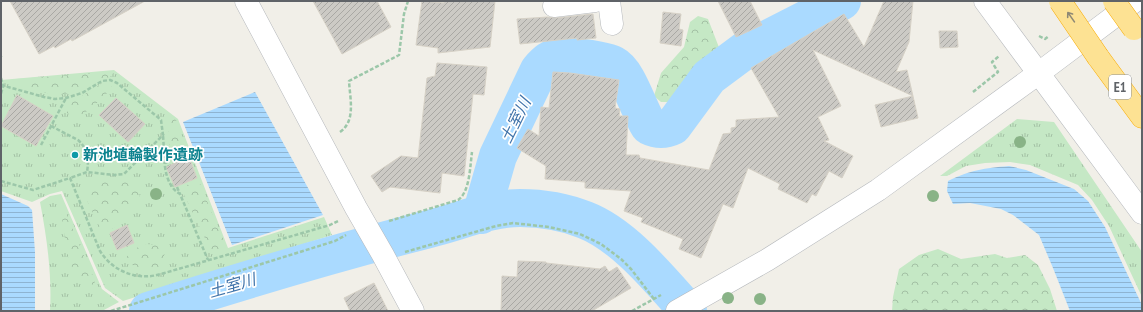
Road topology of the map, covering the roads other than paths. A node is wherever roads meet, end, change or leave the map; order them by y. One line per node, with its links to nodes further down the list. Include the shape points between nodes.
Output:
1 (246, 1): 14 (street)
2 (595, 1): 8 (street)
3 (609, 1): 9 (street)
4 (985, 1): 11 (street)
5 (1060, 1): 12 (highway, E1, one-way to 5, bridge)
6 (1114, 1): 10 (highway, bridge)
7 (1136, 1): 11 (street)
8 (554, 6)
9 (612, 24)
10 (1138, 35)
11 (1039, 73): 13 (street); 15 (street, via 878,190 767,260)
12 (1142, 117)
13 (1142, 213)
14 (413, 311)
15 (676, 311)

